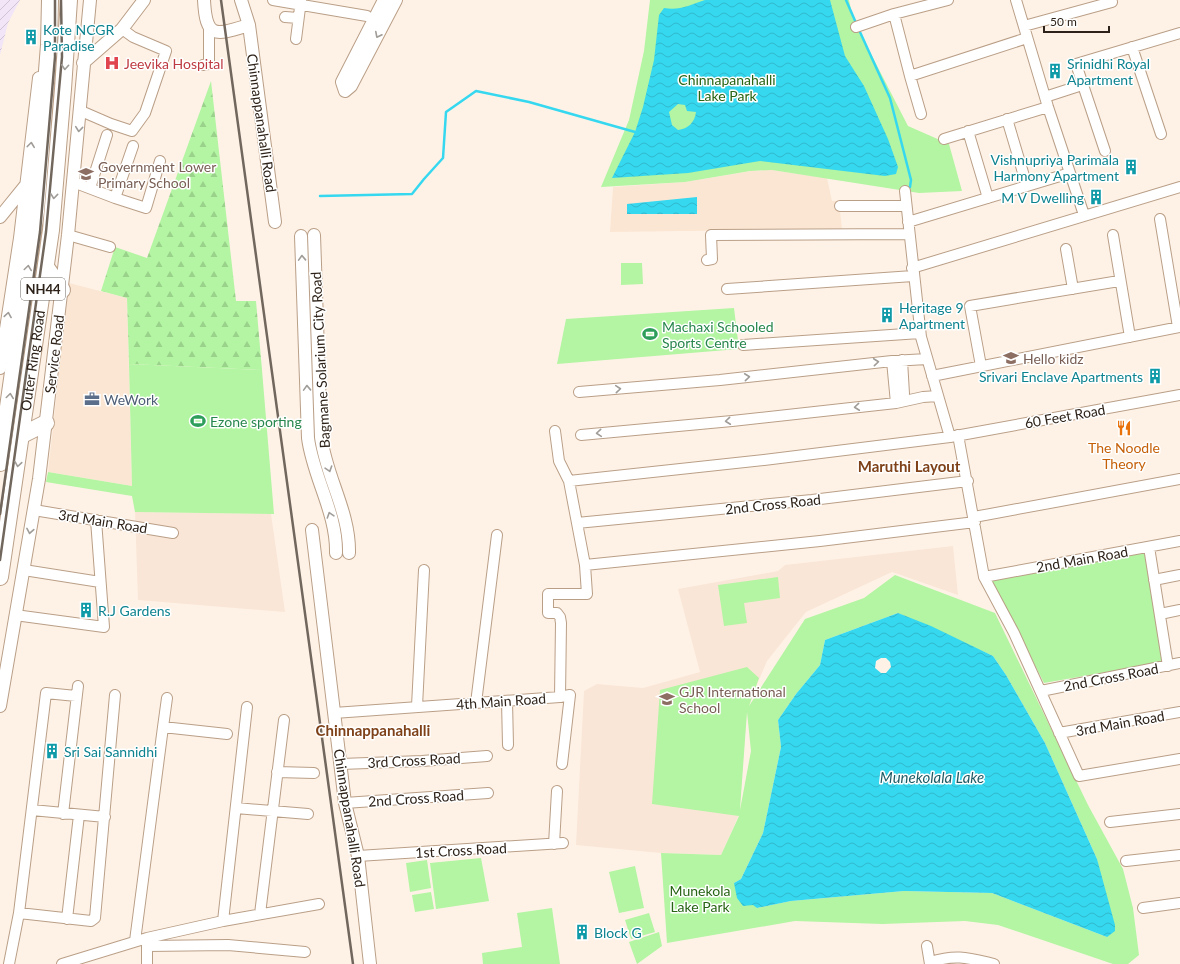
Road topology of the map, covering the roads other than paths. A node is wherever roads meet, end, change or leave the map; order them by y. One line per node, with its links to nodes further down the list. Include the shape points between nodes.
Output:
1 (43, 0): 45 (street, one-way to 1, via 42,56)
2 (50, 0): 92 (highway, Outer Ring Road / NH44, one-way to 2, via 37,204 49,52)
3 (69, 0): 67 (highway, Outer Ring Road / NH44, one-way to 67, via 56,175)
4 (90, 0): 28 (street, Service Road)
5 (144, 0): 23 (street)
6 (204, 0): 22 (street, via 205,19)
7 (242, 0): 19 (street, Chinnappanahalli Road)
8 (273, 0): 13 (street)
9 (384, 0): 10 (street, one-way to 9, via 351,86 345,91 342,82)
10 (396, 0)
11 (948, 0): 15 (street)
12 (1016, 0): 20 (street)
13 (300, 2): 16 (street); 18 (street)
14 (1112, 2): 20 (street)
15 (894, 14): 21 (street); 30 (street)
16 (367, 16)
17 (285, 17): 18 (street)
18 (298, 18): 26 (street)
19 (249, 25): 22 (street, via 226,32 215,32); 57 (street, Chinnappanahalli Road)
20 (1024, 26): 25 (street)
21 (856, 27)
22 (209, 28): 29 (street, via 209,62)
23 (122, 29): 28 (street); 33 (street, via 133,37 166,51 146,113 132,131)
24 (1180, 32): 27 (street)
25 (1028, 38): 30 (street); 32 (street)
26 (296, 39)
27 (1132, 47): 31 (street, via 1076,64); 37 (street)
28 (83, 63): 33 (street, Service Road)
29 (203, 65)
30 (910, 76): 34 (street)
31 (1082, 85): 32 (street); 41 (street)
32 (1046, 102): 35 (street); 43 (street)
33 (81, 110): 44 (street, Service Road, one-way to 44)
34 (921, 114)
35 (1007, 119): 36 (street); 46 (street)
36 (968, 131): 39 (street); 51 (street)
37 (1161, 134)
38 (107, 135): 48 (street)
39 (944, 139)
40 (132, 146): 50 (street)
41 (1105, 151)
42 (160, 161): 50 (street, via 146,208)
43 (1070, 173): 46 (street); 54 (street)
44 (73, 182): 48 (street); 60 (street, Service Road)
45 (26, 185): 55 (street); 80 (street, one-way to 45)
46 (1028, 186): 51 (street)
47 (1180, 187): 54 (street)
48 (90, 188): 50 (street)
49 (905, 191): 53 (street)
50 (115, 198)
51 (988, 198): 58 (street)
52 (840, 206): 53 (street)
53 (906, 206): 58 (street)
54 (1084, 215): 68 (street)
55 (0, 217)
56 (1160, 220): 73 (street)
57 (276, 222)
58 (908, 222): 59 (street)
59 (908, 234): 66 (street, via 711,235 712,259); 68 (street)
60 (68, 235): 64 (street); 72 (street, Service Road)
61 (314, 235): 106 (street, Bagmane Solarium City Road, one-way to 106, via 321,437 348,528)
62 (1112, 235): 69 (street)
63 (301, 236): 105 (street, Bagmane Solarium City Road, one-way to 63, via 335,531 308,438)
64 (110, 247)
65 (1066, 249): 70 (street)
66 (707, 260)
67 (46, 267): 72 (highway); 89 (highway, Outer Ring Road / NH44)
68 (913, 272): 71 (street); 74 (street)
69 (1119, 281): 70 (street); 75 (street)
70 (1073, 288): 79 (street, via 970,306)
71 (727, 289)
72 (62, 290): 87 (street, Service Road)
73 (1179, 327): 75 (street)
74 (920, 333): 76 (street); 77 (street)
75 (1130, 337): 79 (street)
76 (742, 345)
77 (927, 359): 78 (street); 81 (street)
78 (897, 360): 82 (street, one-way to 78, via 720,380); 83 (street); 86 (street)
79 (981, 366): 81 (street)
80 (0, 368)
81 (932, 376): 85 (street)
82 (579, 392)
83 (904, 394)
84 (1180, 395): 91 (street, 60 Feet Road)
85 (938, 396): 86 (street); 91 (street)
86 (896, 403): 90 (street, one-way to 90)
87 (46, 423): 89 (highway); 96 (street, Service Road)
88 (555, 431): 94 (street, via 559,461)
89 (22, 435): 111 (highway, Outer Ring Road / NH44, one-way to 111)
90 (581, 435)
91 (954, 436): 94 (street, 60 Feet Road); 95 (street)
92 (0, 463)
93 (1180, 479): 98 (street)
94 (569, 481): 99 (street)
95 (968, 481): 98 (street); 99 (street, 2nd Cross Road, via 812,500)
96 (34, 510): 97 (street, 3rd Main Road); 108 (street, Service Road, one-way to 108)
97 (96, 520): 101 (street, 3rd Main Road); 114 (street)
98 (975, 520): 107 (street, via 820,541); 112 (street)
99 (577, 523): 107 (street)
100 (312, 530): 130 (street, Chinnappanahalli Road)
101 (173, 532)
102 (498, 535): 125 (street)
103 (1180, 541): 104 (street, 2nd Main Road)
104 (1149, 547): 112 (street, 2nd Main Road); 113 (street)
105 (336, 553)
106 (349, 553)
107 (585, 565): 122 (street, 4th Main Road, via 587,594 548,594 548,613 557,614 561,623)
108 (24, 570): 114 (street); 117 (street, Service Road)
109 (424, 570): 127 (street)
110 (1180, 575): 113 (street)
111 (0, 577)
112 (984, 577): 120 (street)
113 (1154, 580): 116 (street)
114 (100, 582): 117 (street, via 104,627)
115 (1180, 610): 116 (street)
116 (1160, 614): 119 (street)
117 (15, 615): 126 (street, Service Road)
118 (1180, 663): 119 (street, 2nd Cross Road)
119 (1168, 666): 120 (street, 2nd Cross Road)
120 (1041, 691): 133 (street)
121 (114, 695): 152 (street)
122 (560, 697): 124 (street, 4th Main Road); 139 (street, via 570,695)
123 (167, 698): 132 (street)
124 (507, 701): 125 (street, 4th Main Road); 135 (street)
125 (476, 703): 127 (street, 4th Main Road)
126 (0, 706)
127 (417, 706): 130 (street, 4th Main Road)
128 (247, 707): 145 (street)
129 (1180, 712): 133 (street, 3rd Main Road)
130 (334, 713): 138 (street, Chinnappanahalli Road)
131 (284, 720): 140 (street)
132 (163, 727): 134 (street); 164 (street)
133 (1059, 733): 137 (street, via 1079,776)
134 (227, 734)
135 (508, 745)
136 (486, 756): 138 (street, 3rd Cross Road)
137 (1180, 759)
138 (341, 764): 144 (street, Chinnappanahalli Road)
139 (562, 764)
140 (277, 772): 141 (street); 147 (street)
141 (314, 773)
142 (556, 791): 155 (street, 1st Cross Road, via 559,844)
143 (488, 793): 144 (street, 2nd Cross Road)
144 (345, 803): 155 (street, Chinnappanahalli Road)
145 (236, 808): 147 (street); 163 (street)
146 (32, 810): 148 (street); 148 (street, via 46,693 77,691); 160 (street)
147 (272, 811): 149 (street); 161 (street)
148 (63, 814): 151 (street)
149 (308, 814)
150 (1180, 814): 153 (street)
151 (79, 815): 152 (street); 162 (street)
152 (105, 817): 162 (street, via 95,918 91,921)
153 (1110, 822)
154 (1180, 855): 156 (street)
155 (358, 856): 172 (street, Chinnappanahalli Road)
156 (1126, 862)
157 (1180, 903): 159 (street)
158 (319, 904): 161 (street)
159 (1143, 908)
160 (19, 913): 162 (street); 169 (street)
161 (260, 914): 163 (street)
162 (67, 918)
163 (223, 921): 165 (street)
164 (135, 941): 165 (street); 170 (street)
165 (147, 942): 167 (street); 171 (street)
166 (927, 946): 168 (street)
167 (305, 952)
168 (930, 963): 173 (street, via 946,957 960,956)
169 (9, 964)
170 (62, 964)
171 (147, 964)
172 (370, 964)
173 (994, 964)

